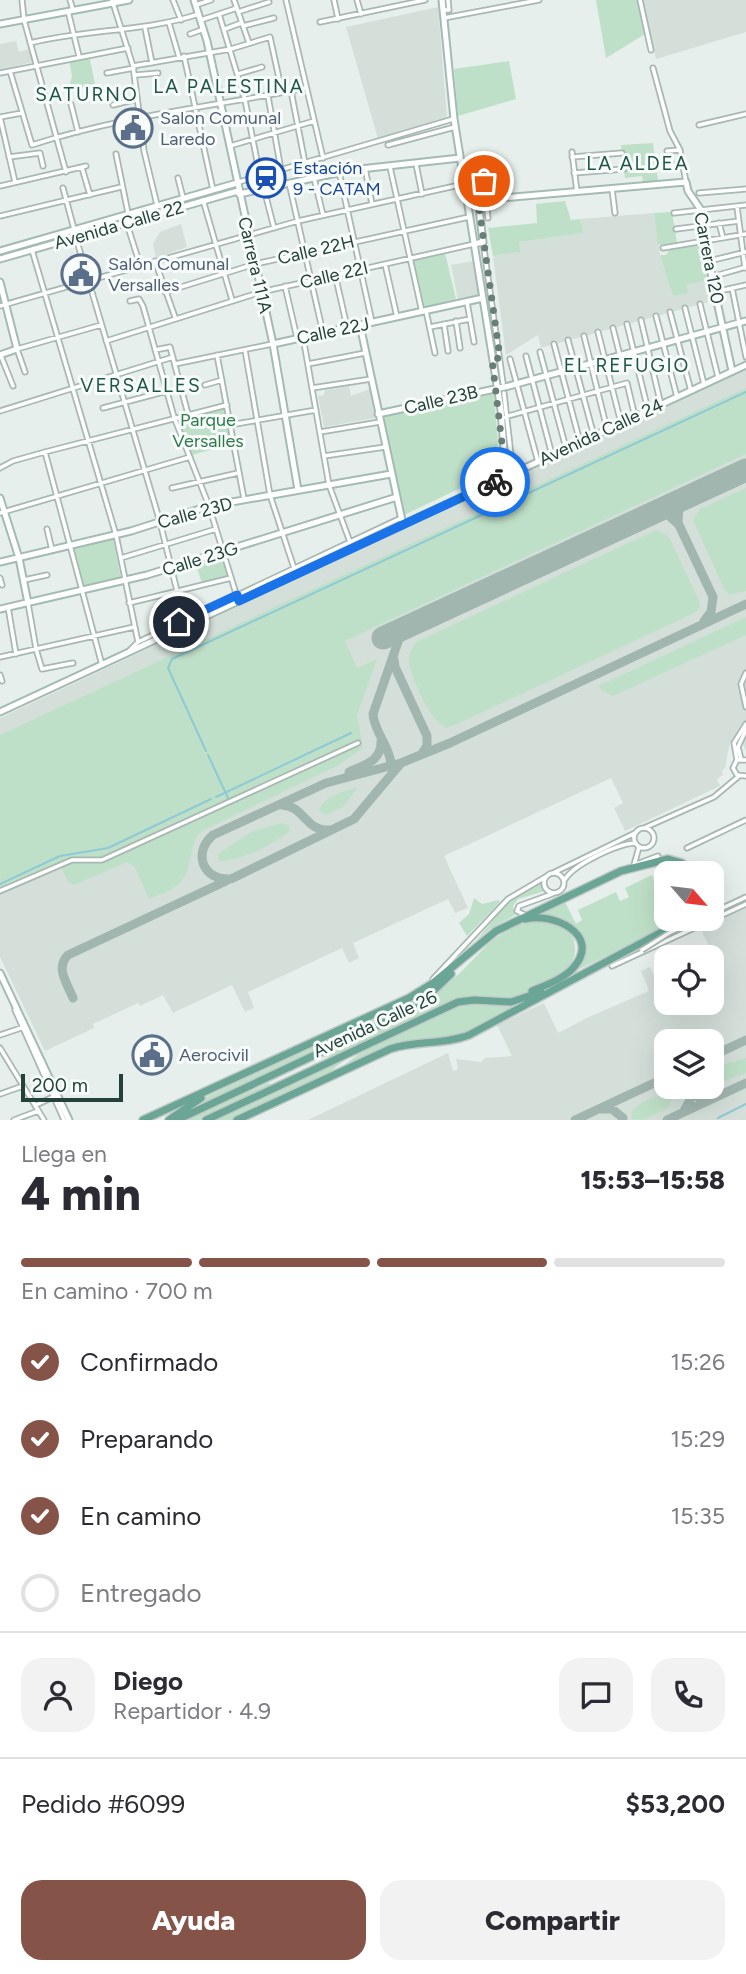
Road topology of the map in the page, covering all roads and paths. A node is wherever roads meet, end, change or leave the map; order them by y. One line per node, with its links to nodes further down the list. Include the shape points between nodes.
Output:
1 (22, 0): 29 (street)
2 (70, 0): 22 (street)
3 (129, 0): 16 (street)
4 (173, 0): 30 (street)
5 (211, 0): 18 (street)
6 (234, 0): 20 (street)
7 (286, 0): 61 (street)
8 (334, 0): 28 (street)
9 (357, 0): 24 (street)
10 (392, 0): 19 (street)
11 (425, 0): 19 (street)
12 (442, 0): 21 (street)
13 (448, 0): 21 (street)
14 (539, 0): 27 (street)
15 (640, 0): 45 (street)
16 (112, 2): 22 (street); 38 (street)
17 (270, 2): 20 (street)
18 (195, 3): 25 (street, Carrera 111A)
19 (394, 7): 24 (street)
20 (238, 10): 23 (street); 34 (street)
21 (446, 10): 27 (street)
22 (71, 11): 29 (street); 39 (street)
23 (219, 14): 25 (street); 37 (street)
24 (361, 14): 28 (street)
25 (200, 17): 30 (street); 36 (street, Carrera 111A)
26 (274, 18): 34 (street)
27 (444, 18): 75 (street)
28 (338, 19): 31 (street)
29 (24, 20): 33 (street); 41 (street)
30 (181, 20): 32 (street)
31 (320, 22)
32 (169, 23): 35 (street); 49 (street)
33 (0, 24)
34 (242, 25): 37 (street); 42 (street)
35 (145, 28): 38 (street); 50 (street)
36 (204, 29): 40 (street); 46 (street, Carrera 111A)
37 (225, 29): 44 (street)
38 (121, 31): 39 (street); 43 (street)
39 (73, 34): 41 (street); 47 (street)
40 (190, 34)
41 (30, 43): 51 (street)
42 (249, 43): 44 (street); 63 (street, via 270,37)
43 (128, 48): 47 (street); 52 (street)
44 (231, 49): 46 (street); 59 (street)
45 (651, 50)
46 (209, 51): 48 (street); 69 (street, Carrera 111A)
47 (79, 56): 51 (street)
48 (184, 56): 49 (street); 70 (street)
49 (178, 57): 50 (street)
50 (152, 63): 52 (street)
51 (37, 64): 55 (street); 82 (street)
52 (134, 67): 57 (street); 60 (street)
53 (262, 67): 59 (street)
54 (653, 68): 86 (street, Carrera 120, via 670,131)
55 (9, 71): 56 (street); 71 (street)
56 (0, 73)
57 (107, 73)
58 (158, 73): 60 (street)
59 (238, 74): 66 (street)
60 (135, 75): 65 (street)
61 (306, 88): 62 (street); 76 (street)
62 (290, 91): 63 (street); 78 (street)
63 (282, 92): 64 (street)
64 (268, 95): 66 (street); 81 (street)
65 (137, 99): 68 (street); 74 (street)
66 (245, 100): 69 (street); 83 (street)
67 (71, 104): 80 (street)
68 (113, 105)
69 (222, 105): 70 (street); 85 (street, Carrera 111A)
70 (197, 106): 74 (street); 121 (street)
71 (22, 113): 73 (street); 82 (street, via 32,145)
72 (746, 114): 77 (street)
73 (0, 117): 90 (street)
74 (139, 118): 80 (street); 133 (street)
75 (454, 119): 79 (street); 91 (street)
76 (314, 121): 78 (street); 91 (street)
77 (699, 125)
78 (298, 126): 81 (street); 94 (street)
79 (455, 127): 84 (street); 92 (street)
80 (78, 132): 82 (street)
81 (275, 132): 83 (street); 103 (street)
82 (57, 136): 104 (street)
83 (253, 138): 85 (street); 107 (street)
84 (387, 145)
85 (230, 146): 112 (street, Carrera 111A)
86 (680, 150): 87 (street); 96 (street, Carrera 120)
87 (667, 151)
88 (622, 153): 106 (street, via 572,155)
89 (116, 154): 116 (street)
90 (9, 157): 98 (street, via 40,153); 110 (street)
91 (323, 158): 94 (street)
92 (460, 158): 95 (street, Avenida Calle 22); 114 (street)
93 (473, 159): 131 (street)
94 (304, 163): 103 (street)
95 (416, 164): 99 (street, Avenida Calle 22); 125 (street)
96 (683, 164): 100 (street); 111 (street, Carrera 120)
97 (481, 165): 132 (street)
98 (43, 166)
99 (390, 166): 101 (street, Avenida Calle 22); 128 (street)
100 (668, 166)
101 (365, 169): 105 (street, Avenida Calle 22); 134 (street)
102 (624, 169): 106 (street)
103 (281, 170): 107 (street)
104 (66, 172): 110 (street); 126 (street, via 84,167)
105 (339, 172): 109 (street, Avenida Calle 22); 137 (street)
106 (574, 173): 123 (street)
107 (260, 176): 112 (street)
108 (178, 178): 127 (street)
109 (314, 178): 113 (street, Avenida Calle 22); 142 (street)
110 (15, 182): 115 (street)
111 (686, 182): 119 (street); 138 (street, Carrera 120)
112 (237, 183): 121 (street, Avenida Calle 22); 122 (street, Carrera 111A)
113 (289, 183): 117 (street, Avenida Calle 22); 146 (street)
114 (464, 184): 125 (street); 144 (street)
115 (0, 186)
116 (121, 187): 126 (street); 141 (street)
117 (264, 187): 122 (street, Avenida Calle 22); 151 (street)
118 (63, 188): 129 (street)
119 (612, 189): 123 (street); 139 (street)
120 (746, 189): 124 (street)
121 (213, 190): 127 (street, Avenida Calle 22)
122 (239, 192): 130 (street, Avenida Calle 22); 155 (street, Carrera 111A)
123 (577, 192): 132 (street)
124 (699, 193)
125 (422, 194): 128 (street)
126 (90, 195): 129 (street)
127 (183, 198): 133 (street, Avenida Calle 22)
128 (397, 199): 134 (street); 154 (street)
129 (66, 200): 143 (street); 152 (street)
130 (203, 200): 147 (street, Avenida Calle 22); 162 (street)
131 (478, 200): 132 (street); 160 (street)
132 (486, 200): 145 (street)
133 (157, 205): 141 (street, Avenida Calle 22)
134 (372, 205): 137 (street)
135 (746, 205): 136 (street)
136 (737, 206): 138 (street); 148 (street)
137 (347, 210): 142 (street); 159 (street)
138 (701, 210): 140 (street); 150 (street, Carrera 120)
139 (615, 213)
140 (674, 213)
141 (128, 214): 152 (street, Avenida Calle 22)
142 (323, 215): 146 (street)
143 (0, 216)
144 (470, 216): 154 (street, Calle 22H); 163 (street)
145 (488, 218)
146 (298, 221): 151 (street); 167 (street)
147 (127, 222): 157 (street, Avenida Calle 22); 175 (street)
148 (739, 222): 149 (street); 156 (street)
149 (719, 223): 150 (street); 158 (street)
150 (703, 225): 153 (street); 161 (street, Carrera 120)
151 (274, 228): 155 (street)
152 (74, 229): 166 (street, Avenida Calle 22)
153 (676, 229)
154 (404, 230): 159 (street, Calle 22H); 169 (street)
155 (248, 234): 162 (street); 173 (street, Carrera 111A)
156 (743, 235): 158 (street); 168 (street)
157 (76, 237): 165 (street, Avenida Calle 22); 183 (street)
158 (723, 239): 161 (street)
159 (354, 241): 167 (street, Calle 22H); 177 (street)
160 (483, 242): 163 (street, Calle 22I); 191 (street)
161 (706, 242): 164 (street); 172 (street, Carrera 120)
162 (216, 243): 171 (street); 178 (street)
163 (474, 244): 169 (street, Calle 22I); 192 (street)
164 (663, 248)
165 (32, 250): 170 (street, Avenida Calle 22); 190 (street)
166 (0, 251)
167 (304, 253): 173 (street, Calle 22H); 181 (street)
168 (745, 253): 172 (street); 176 (street)
169 (409, 258): 174 (street, Calle 22I); 199 (street)
170 (0, 259)
171 (155, 261): 175 (street); 187 (street)
172 (709, 261): 180 (street, Carrera 120)
173 (255, 264): 178 (street, Calle 22H); 188 (street, Carrera 111A)
174 (385, 264): 177 (street, Calle 22I); 203 (street)
175 (140, 265): 183 (street)
176 (746, 267): 180 (street)
177 (360, 269): 179 (street, Calle 22I); 208 (street)
178 (224, 273): 187 (street, Calle 22H); 193 (street)
179 (335, 274): 181 (street, Calle 22I); 217 (street)
180 (711, 277): 189 (street, Carrera 120)
181 (310, 280): 185 (street, Calle 22I); 221 (street)
182 (0, 282): 197 (street)
183 (88, 282): 190 (street); 212 (street)
184 (746, 285): 186 (street)
185 (285, 286): 188 (street, Calle 22I); 225 (street)
186 (732, 288): 189 (street); 209 (street)
187 (165, 292): 202 (street)
188 (261, 292): 193 (street, Calle 22I); 230 (street, Carrera 111A)
189 (715, 292): 216 (street, Carrera 120)
190 (45, 294): 197 (street); 224 (street)
191 (491, 297): 192 (street, Calle 22J); 249 (street)
192 (483, 298): 195 (street, Calle 22J); 250 (street)
193 (232, 300): 202 (street, Calle 22I)
194 (130, 301): 214 (street, via 139,299)
195 (467, 302): 199 (street, Calle 22J); 204 (street)
196 (700, 304): 219 (street)
197 (3, 305): 235 (street)
198 (685, 308): 222 (street)
199 (424, 311): 203 (street, Calle 22J); 215 (street)
200 (670, 312): 226 (street)
201 (656, 316): 232 (street)
202 (175, 317): 214 (street, Calle 22I)
203 (397, 317): 208 (street, Calle 22J)
204 (470, 318): 206 (street); 229 (street)
205 (641, 320): 234 (street)
206 (456, 321): 210 (street); 233 (street)
207 (746, 321): 209 (street, Calle 23B)
208 (372, 322): 213 (street, Calle 22J)
209 (739, 323): 216 (street, Calle 23B); 248 (street)
210 (444, 324): 215 (street); 238 (street)
211 (627, 324): 240 (street)
212 (102, 325): 224 (street); 228 (street)
213 (360, 325): 217 (street, Calle 22J); 241 (street)
214 (147, 326): 228 (street, Calle 22I); 237 (street)
215 (430, 327): 242 (street)
216 (723, 327): 219 (street, Calle 23B); 259 (street, Carrera 120)
217 (347, 328): 221 (street, Calle 22J)
218 (613, 328): 245 (street)
219 (707, 331): 222 (street, Calle 23B); 264 (street)
220 (598, 332): 252 (street)
221 (323, 333): 225 (street, Calle 22J)
222 (692, 335): 226 (street, Calle 23B); 270 (street)
223 (584, 336): 256 (street)
224 (58, 338): 235 (street); 276 (street)
225 (300, 338): 230 (street, Calle 22J); 255 (street)
226 (678, 339): 232 (street, Calle 23B); 279 (street)
227 (569, 340): 258 (street)
228 (106, 341): 262 (street)
229 (474, 342)
230 (273, 344): 236 (street, Calle 22J); 296 (street, Carrera 111A)
231 (554, 344): 261 (street)
232 (663, 344): 234 (street, Calle 23B); 282 (street)
233 (460, 348)
234 (648, 348): 240 (street, Calle 23B); 287 (street)
235 (17, 349): 243 (street); 260 (street)
236 (245, 349): 244 (street, Calle 22J); 300 (street)
237 (154, 350): 247 (street, via 170,346); 253 (street)
238 (448, 351)
239 (540, 352): 263 (street)
240 (634, 352): 245 (street, Calle 23B); 293 (street)
241 (365, 353): 255 (street); 265 (street)
242 (435, 353)
243 (0, 354): 272 (street)
244 (217, 355): 254 (street, Calle 22J); 266 (street)
245 (620, 355): 252 (street, Calle 23B)
246 (526, 356): 267 (street)
247 (173, 357): 253 (street); 254 (street)
248 (746, 357)
249 (500, 358): 250 (street); 268 (street)
250 (492, 359): 275 (street)
251 (510, 359): 269 (street)
252 (604, 360): 256 (street, Calle 23B); 273 (street)
253 (158, 363): 262 (street); 277 (street)
254 (175, 364): 294 (street)
255 (308, 364): 274 (street)
256 (590, 364): 258 (street, Calle 23B); 278 (street)
257 (746, 365): 259 (street, Avenida Calle 24)
258 (575, 368): 261 (street, Calle 23B); 281 (street)
259 (732, 371): 264 (street, Avenida Calle 24)
260 (24, 372)
261 (561, 372): 263 (street, Calle 23B); 283 (street)
262 (117, 375): 276 (street); 284 (street)
263 (546, 376): 267 (street, Calle 23B); 285 (street)
264 (719, 378): 270 (street, Avenida Calle 24)
265 (371, 379): 274 (street); 295 (street)
266 (222, 380): 271 (street); 286 (street)
267 (532, 380): 269 (street, Calle 23B); 288 (street)
268 (503, 383)
269 (517, 384): 275 (street, Calle 23B); 292 (street)
270 (704, 384): 279 (street, Avenida Calle 24)
271 (205, 385)
272 (13, 386)
273 (611, 387): 278 (street); 299 (street, via 627,383); 302 (street)
274 (312, 388): 290 (street)
275 (497, 388): 295 (street, Calle 23B); 298 (street)
276 (71, 389): 291 (street); 308 (street)
277 (167, 391): 284 (street); 297 (street)
278 (596, 391): 281 (street); 305 (street)
279 (691, 391): 282 (street, Avenida Calle 24)
280 (504, 393): 298 (street)
281 (583, 395): 283 (street); 307 (street)
282 (677, 397): 287 (street, Avenida Calle 24)
283 (568, 399): 285 (street); 309 (street)
284 (124, 402): 289 (street); 304 (street)
285 (554, 403): 288 (street); 311 (street)
286 (226, 405): 294 (street); 303 (street)
287 (661, 405): 293 (street, Avenida Calle 24)
288 (539, 407): 292 (street); 314 (street)
289 (103, 408)
290 (316, 410): 296 (street); 306 (street)
291 (0, 411)
292 (524, 411): 298 (street); 316 (street)
293 (648, 411): 299 (street, Avenida Calle 24)
294 (188, 414): 297 (street)
295 (378, 414): 301 (street)
296 (286, 416): 300 (street); 327 (street, Carrera 111A)
297 (174, 417): 304 (street); 315 (street)
298 (504, 417): 320 (street); 322 (street)
299 (635, 417): 302 (street, Avenida Calle 24)
300 (256, 421): 303 (street); 328 (street)
301 (380, 422): 306 (street); 310 (street)
302 (621, 423): 305 (street, Avenida Calle 24)
303 (230, 425): 319 (street)
304 (132, 428): 308 (street); 318 (street)
305 (607, 430): 307 (street, Avenida Calle 24)
306 (320, 432): 313 (street)
307 (594, 436): 309 (street, Avenida Calle 24)
308 (87, 440): 312 (street); 324 (street)
309 (580, 442): 311 (street, Avenida Calle 24)
310 (385, 447): 313 (street); 321 (street)
311 (566, 449): 314 (street, Avenida Calle 24)
312 (45, 452): 317 (street); 329 (street)
313 (324, 456): 325 (street)
314 (552, 456): 316 (street, Avenida Calle 24)
315 (190, 457): 318 (street); 323 (street)
316 (538, 462): 320 (street, Avenida Calle 24)
317 (0, 468)
318 (144, 470): 324 (street); 337 (street)
319 (239, 472): 323 (street); 332 (street)
320 (513, 473): 322 (street, Avenida Calle 24)
321 (391, 474): 325 (street, Calle 23D); 330 (street)
322 (506, 477): 336 (street, Avenida Calle 24)
323 (199, 480): 326 (street); 333 (street)
324 (100, 483): 329 (street); 341 (street)
325 (329, 485): 327 (street, Calle 23D); 335 (street)
326 (172, 488)
327 (298, 490): 328 (street, Calle 23D)
328 (270, 495): 332 (street, Calle 23D); 340 (street)
329 (56, 497): 334 (street); 344 (street)
330 (397, 497): 335 (street, Calle 23G); 336 (street)
331 (0, 498): 334 (street)
332 (244, 499): 333 (street, Calle 23D)
333 (209, 506): 337 (street, Calle 23D); 339 (street)
334 (3, 512): 347 (street)
335 (340, 515): 340 (street, Calle 23G); 342 (street)
336 (402, 521): 342 (street); 360 (street, Avenida Calle 24)
337 (160, 522): 341 (street, Calle 23D); 343 (street)
338 (47, 529): 345 (street)
339 (216, 529): 343 (street); 346 (street)
340 (281, 533): 346 (street, Calle 23G); 351 (street)
341 (116, 535): 344 (street, Calle 23D); 348 (street)
342 (350, 542): 351 (street)
343 (166, 545): 348 (street); 350 (street)
344 (71, 546): 345 (street, Calle 23D); 358 (street)
345 (52, 550): 347 (street, Calle 23D)
346 (224, 552): 350 (street, Calle 23G); 354 (street)
347 (19, 558): 349 (street, Calle 23D); 355 (street)
348 (120, 558): 356 (street)
349 (0, 562)
350 (172, 568): 356 (street, Calle 23G); 359 (street)
351 (294, 568): 360 (street)
352 (47, 575): 355 (street)
353 (0, 578): 357 (street)
354 (232, 578): 359 (street); 360 (street)
355 (23, 580): 361 (street)
356 (125, 582): 358 (street, Calle 23G); 362 (street)
357 (2, 585)
358 (82, 591): 361 (street, Calle 23G); 367 (street)
359 (177, 591): 362 (street)
360 (238, 598): 366 (street); 368 (street, Avenida Calle 24)
361 (28, 603): 363 (street, Calle 23G); 370 (street)
362 (129, 603): 365 (street)
363 (8, 607): 364 (street, Calle 23G); 372 (street)
364 (0, 609)
365 (134, 627): 367 (street); 369 (street)
366 (153, 635): 368 (street); 369 (street)
367 (92, 636): 370 (street); 375 (street)
368 (162, 637): 371 (street, Avenida Calle 24)
369 (138, 642): 371 (street)
370 (36, 649): 372 (street); 374 (street, via 42,669)
371 (130, 652): 375 (street, Avenida Calle 24)
372 (16, 654): 373 (street)
373 (0, 657)
374 (73, 663)
375 (102, 665): 380 (street, Avenida Calle 24)
376 (746, 673): 379 (street, via 741,684)
377 (0, 675): 378 (street)
378 (2, 681)
379 (746, 707)
380 (0, 712)
381 (746, 724): 384 (street, via 734,743)
382 (746, 730): 384 (street, via 738,747)
383 (358, 743): 401 (street, via 102,860 72,860)
384 (741, 760): 385 (street, via 733,768)
385 (739, 776): 386 (street); 387 (street, via 718,795)
386 (746, 776)
387 (664, 821): 389 (street); 391 (street)
388 (744, 822): 393 (street)
389 (645, 828): 390 (street); 391 (street)
390 (635, 834): 392 (street); 398 (street)
391 (653, 834): 392 (street, via 651,846)
392 (637, 845): 396 (street, via 639,856); 400 (street, via 626,844 576,867)
393 (687, 848)
394 (657, 856): 396 (street)
395 (654, 863): 397 (main road, Avenida Calle 26)
396 (633, 866): 397 (street)
397 (621, 871): 406 (main road, Avenida Calle 26)
398 (554, 873): 399 (street); 400 (street)
399 (547, 876): 402 (street, via 544,885); 415 (street, Avenida Calle 26, via 508,899)
400 (564, 881): 402 (street, via 563,888)
401 (0, 891)
402 (554, 893): 406 (street, Avenida Calle 26, via 519,906 517,911)
403 (746, 897): 405 (street)
404 (746, 904): 411 (street, bridge)
405 (724, 907)
406 (525, 915): 407 (main road, Avenida Calle 26)
407 (509, 924): 410 (main road, Avenida Calle 26); 416 (main road, via 534,917 558,920 575,932 581,952 577,964 563,976)
408 (663, 931): 414 (main road, Avenida Calle 26)
409 (672, 931): 411 (street, bridge)
410 (484, 941): 415 (main road, Avenida Calle 26); 421 (main road, Avenida Calle 26, via 413,1008)
411 (642, 950): 412 (street)
412 (612, 965)
413 (0, 973): 437 (street)
414 (564, 984): 416 (main road, Avenida Calle 26, via 519,1000); 425 (main road, Avenida Calle 26, via 464,1037 397,1047)
415 (424, 990): 418 (main road, Avenida Calle 26)
416 (498, 1002): 422 (main road, Avenida Calle 26, via 458,1002)
417 (14, 1008): 419 (street)
418 (375, 1014): 428 (main road, Avenida Calle 26); 434 (main road, Avenida Calle 26)
419 (22, 1028): 420 (street); 430 (street)
420 (0, 1035)
421 (341, 1043): 424 (main road, via 320,1057 324,1061); 426 (main road, Avenida Calle 26)
422 (372, 1044): 424 (main road, Avenida Calle 26); 425 (main road)
423 (0, 1048): 427 (street)
424 (337, 1059): 431 (main road, Avenida Calle 26)
425 (325, 1078): 442 (main road, Avenida Calle 26)
426 (256, 1082): 431 (main road, via 273,1083); 440 (main road, Avenida Calle 26)
427 (23, 1086): 429 (street); 432 (street)
428 (210, 1093): 434 (main road, Avenida Calle 26); 439 (main road)
429 (0, 1094)
430 (53, 1097): 432 (street); 437 (street)
431 (238, 1105): 441 (main road, Avenida Calle 26)
432 (35, 1106): 433 (street)
433 (39, 1111): 435 (street); 436 (street)
434 (162, 1112): 438 (main road, Avenida Calle 26)
435 (14, 1120)
436 (44, 1120)
437 (67, 1120)
438 (143, 1120)
439 (169, 1120)
440 (177, 1120)
441 (206, 1120)
442 (237, 1120)

